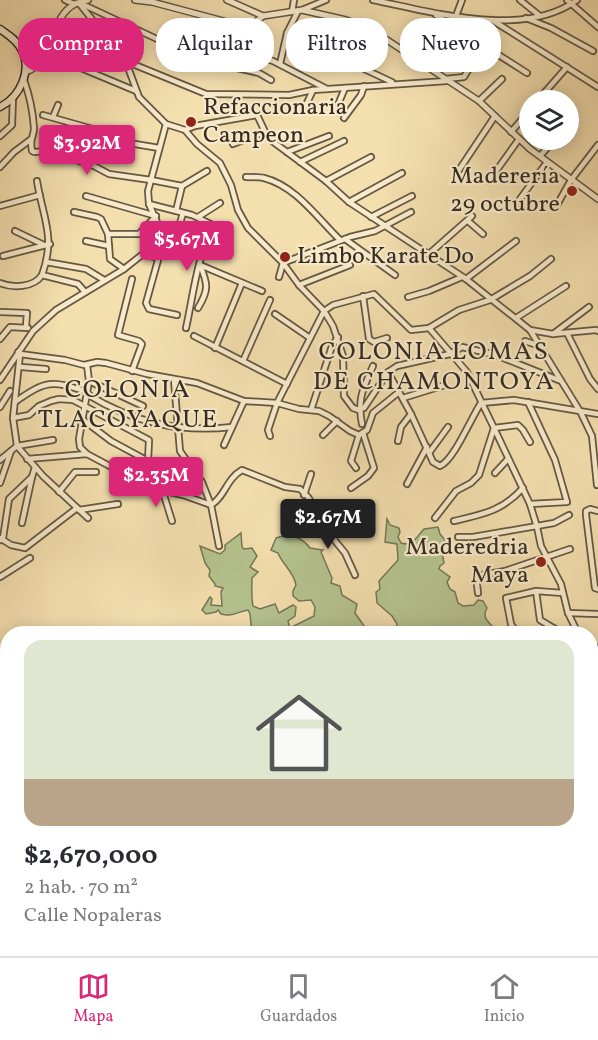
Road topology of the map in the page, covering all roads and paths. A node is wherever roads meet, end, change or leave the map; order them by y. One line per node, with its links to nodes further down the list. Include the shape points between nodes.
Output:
1 (65, 0): 14 (street)
2 (88, 0): 14 (street)
3 (135, 0): 4 (street)
4 (142, 0): 18 (street, via 242,26 252,25)
5 (226, 0): 18 (street)
6 (294, 0): 16 (street)
7 (326, 0): 13 (street)
8 (372, 0): 17 (street)
9 (462, 0): 19 (street)
10 (520, 0): 20 (street)
11 (567, 0): 15 (street)
12 (577, 0): 15 (street)
13 (318, 1): 16 (street)
14 (77, 4): 21 (street); 22 (street); 47 (street, via 202,60)
15 (572, 4): 20 (street); 29 (street)
16 (297, 11): 18 (street); 23 (street); 48 (street, via 369,28)
17 (432, 12): 19 (street); 24 (street)
18 (263, 16)
19 (456, 16): 25 (street)
20 (540, 16): 26 (street)
21 (63, 18)
22 (88, 18)
23 (294, 18)
24 (442, 18)
25 (469, 18)
26 (526, 18): 27 (street); 33 (street)
27 (501, 19)
28 (501, 26): 37 (street)
29 (598, 27)
30 (0, 29): 32 (main road)
31 (286, 37): 36 (street)
32 (18, 44)
33 (593, 51)
34 (501, 55): 44 (street)
35 (274, 62): 36 (street)
36 (280, 64): 53 (street)
37 (567, 67): 51 (street); 55 (street)
38 (144, 69): 54 (street, via 206,94 289,95)
39 (26, 72): 46 (main road)
40 (90, 72): 56 (street)
41 (128, 72): 56 (street)
42 (370, 72): 49 (street)
43 (467, 72): 48 (street, via 464,77)
44 (527, 73)
45 (502, 79): 58 (street)
46 (24, 80): 57 (main road); 75 (street, via 34,128)
47 (271, 80)
48 (446, 80): 49 (street); 58 (street)
49 (394, 83): 50 (street)
50 (364, 86): 52 (street); 66 (street, via 362,95)
51 (598, 87)
52 (345, 88): 53 (street); 61 (street)
53 (327, 89): 54 (street)
54 (313, 90): 60 (street)
55 (547, 90)
56 (136, 91): 68 (street)
57 (13, 97): 62 (main road); 72 (street, via 12,125)
58 (479, 101): 64 (street)
59 (58, 105): 65 (street)
60 (306, 105)
61 (337, 106)
62 (0, 107)
63 (43, 114): 65 (street)
64 (495, 116): 71 (street); 88 (street)
65 (53, 117): 79 (street, via 107,133 117,141)
66 (344, 118)
67 (519, 123): 71 (street)
68 (166, 124): 69 (street); 79 (street)
69 (184, 130): 70 (street, via 256,115); 132 (street, via 220,163 243,220)
70 (264, 132): 77 (street); 82 (street)
71 (511, 132): 74 (street)
72 (0, 136)
73 (329, 136): 82 (street)
74 (519, 139): 96 (street)
75 (30, 140): 87 (street); 92 (street, via 34,152 47,151 109,174)
76 (344, 141): 85 (street)
77 (233, 144)
78 (598, 145): 93 (street)
79 (159, 148): 92 (street)
80 (533, 150): 83 (street)
81 (545, 150): 83 (street)
82 (287, 152): 85 (street)
83 (540, 156): 86 (street)
84 (371, 157): 95 (street)
85 (300, 162): 95 (street)
86 (547, 162): 93 (street); 104 (street)
87 (0, 167)
88 (459, 170)
89 (207, 171): 97 (street)
90 (402, 173): 102 (street)
91 (246, 177): 122 (street, via 264,178 283,186)
92 (151, 180): 97 (street); 105 (street)
93 (571, 180): 101 (street); 106 (street)
94 (37, 181): 98 (street)
95 (326, 181): 102 (street)
96 (489, 181)
97 (182, 186): 108 (street)
98 (40, 195): 107 (street); 125 (street, via 48,227)
99 (86, 195): 112 (street)
100 (412, 195): 115 (street)
101 (598, 199)
102 (349, 202): 115 (street)
103 (220, 203): 114 (street)
104 (517, 203)
105 (149, 204): 108 (street); 112 (street)
106 (557, 205)
107 (0, 206)
108 (176, 211): 111 (street)
109 (74, 212): 119 (street, via 101,219)
110 (411, 212): 117 (street)
111 (183, 213): 114 (street); 121 (street)
112 (156, 216): 119 (street, via 139,234); 128 (street, via 154,237)
113 (472, 216): 116 (street)
114 (198, 217): 133 (street, via 215,226)
115 (370, 217): 117 (street)
116 (468, 221): 120 (street); 127 (street)
117 (387, 226): 122 (street); 127 (street)
118 (15, 231): 125 (street)
119 (108, 234): 126 (street)
120 (483, 234)
121 (176, 237)
122 (343, 239): 132 (street); 137 (street)
123 (86, 241): 126 (street)
124 (516, 241): 139 (street)
125 (47, 244): 129 (street); 131 (street)
126 (110, 246): 135 (street, via 111,260)
127 (429, 254): 139 (street)
128 (145, 255): 135 (street); 157 (street, via 158,260 146,303 149,309)
129 (3, 256)
130 (551, 259): 151 (street)
131 (46, 262): 136 (street); 141 (street, via 86,269)
132 (283, 263): 138 (street); 144 (street)
133 (200, 265): 143 (street); 153 (street, via 207,290); 160 (street)
134 (350, 265): 144 (street)
135 (124, 269): 141 (street)
136 (42, 275): 142 (street, via 30,284 10,287); 147 (street, via 78,284)
137 (395, 275)
138 (279, 277)
139 (464, 278): 149 (street); 151 (street)
140 (132, 279): 182 (street, via 118,335 142,344)
141 (105, 280): 147 (street)
142 (0, 283)
143 (242, 283): 146 (street); 174 (street)
144 (299, 285): 154 (street)
145 (566, 286): 158 (street)
146 (262, 291)
147 (85, 292): 164 (street)
148 (363, 296): 154 (street); 161 (street, via 374,294 411,330); 170 (street, via 369,339 372,342)
149 (408, 297)
150 (270, 300): 177 (street)
151 (490, 300): 158 (street); 161 (street, via 459,310)
152 (589, 307): 166 (street)
153 (198, 308)
154 (324, 311): 168 (street); 169 (street)
155 (0, 312): 159 (street, via 27,313)
156 (275, 314): 169 (street)
157 (177, 315)
158 (516, 318): 162 (street)
159 (26, 326): 164 (street); 171 (street, via 10,327)
160 (186, 328)
161 (429, 328): 176 (street)
162 (530, 330): 166 (street); 173 (street)
163 (597, 330): 165 (street)
164 (33, 331): 175 (street)
165 (567, 333): 166 (street); 190 (street)
166 (553, 334)
167 (194, 336): 174 (street)
168 (338, 337): 204 (street); 205 (street, via 344,364 344,396)
169 (310, 338): 188 (street)
170 (387, 338)
171 (0, 339)
172 (525, 341): 173 (street)
173 (540, 346): 187 (street)
174 (215, 348): 177 (street)
175 (19, 353): 178 (street); 180 (street); 184 (street)
176 (450, 354): 183 (street, via 397,366); 187 (street, via 462,347 496,355); 199 (street, via 467,372)
177 (243, 361): 188 (street)
178 (87, 365): 182 (street, via 100,362); 186 (street)
179 (373, 366): 205 (street, via 359,399)
180 (21, 367): 181 (street); 196 (street)
181 (46, 369)
182 (132, 371): 185 (street)
183 (388, 372): 192 (street); 205 (street, via 368,405)
184 (1, 377)
185 (174, 380): 195 (street, via 197,383); 214 (street)
186 (89, 381): 193 (street); 201 (street)
187 (561, 381): 206 (street)
188 (287, 384): 198 (street)
189 (445, 386): 194 (street)
190 (598, 389)
191 (10, 391): 202 (street)
192 (399, 392): 194 (street); 218 (street, via 376,409 367,430)
193 (87, 393): 196 (street, via 56,384 42,385); 200 (street); 214 (street, via 127,416)
194 (403, 398): 207 (street)
195 (244, 401): 198 (street); 215 (street)
196 (15, 402): 210 (street)
197 (528, 402): 199 (street); 206 (street); 250 (street, via 555,460 567,502)
198 (278, 403): 203 (street); 220 (street, via 268,430)
199 (481, 403): 217 (street); 226 (street, via 444,465 436,465)
200 (85, 405): 210 (street, via 59,399 39,406 30,415); 211 (street); 233 (street, via 149,440)
201 (142, 406)
202 (0, 407)
203 (299, 409): 204 (street); 209 (street)
204 (311, 410): 212 (street)
205 (359, 410): 213 (street)
206 (581, 413): 208 (street); 228 (street)
207 (411, 414): 222 (street, via 401,427); 226 (street)
208 (598, 414)
209 (296, 417)
210 (14, 418): 225 (street)
211 (82, 419): 229 (street, via 80,447); 233 (street)
212 (337, 421): 218 (street); 219 (street)
213 (362, 424)
214 (178, 427): 215 (street); 251 (street, via 180,451 202,482)
215 (232, 427): 224 (street)
216 (448, 427): 226 (street)
217 (495, 428): 223 (street, via 518,425); 231 (street); 256 (street, via 479,475 456,491)
218 (361, 434): 235 (street, via 351,461); 244 (street, via 374,468)
219 (323, 435)
220 (270, 436)
221 (53, 440): 225 (street)
222 (398, 441)
223 (530, 442)
224 (224, 445)
225 (17, 447): 227 (street); 230 (street)
226 (428, 450): 242 (street)
227 (11, 452): 232 (street); 241 (street)
228 (596, 452): 239 (street)
229 (87, 454): 230 (street); 246 (street, via 149,487)
230 (27, 459): 234 (street)
231 (508, 459): 237 (street); 245 (street)
232 (0, 460)
233 (148, 461): 246 (street, via 148,472)
234 (35, 467): 240 (street); 247 (street)
235 (356, 468)
236 (96, 472): 247 (street, via 75,472)
237 (495, 473)
238 (311, 474): 248 (street)
239 (597, 475): 243 (street)
240 (32, 477): 259 (street); 262 (street, via 9,499)
241 (0, 483)
242 (407, 484)
243 (597, 485)
244 (351, 488)
245 (523, 488): 250 (street); 258 (street, via 490,513)
246 (162, 489): 251 (street); 257 (street)
247 (60, 492): 252 (street)
248 (304, 495): 251 (street, via 300,489 242,470); 267 (street)
249 (118, 504): 252 (street)
250 (530, 504): 260 (street)
251 (211, 505): 263 (street)
252 (78, 509): 255 (street); 262 (street, via 28,546 21,548)
253 (598, 511): 269 (street, via 586,511)
254 (569, 515): 260 (street)
255 (88, 518)
256 (435, 518)
257 (172, 521)
258 (454, 521)
259 (22, 523)
260 (537, 527): 261 (street); 265 (street)
261 (458, 537)
262 (0, 539)
263 (219, 546)
264 (570, 549): 265 (street)
265 (546, 557): 271 (street, via 476,576); 272 (street)
266 (30, 558): 268 (street)
267 (356, 575)
268 (0, 577)
269 (597, 588)
270 (536, 591): 272 (street); 275 (street, via 506,598); 276 (street, via 540,620)
271 (478, 593)
272 (563, 593): 273 (street)
273 (568, 612): 274 (street); 277 (street)
274 (598, 614)
275 (512, 626)
276 (550, 626)
277 (575, 626)

